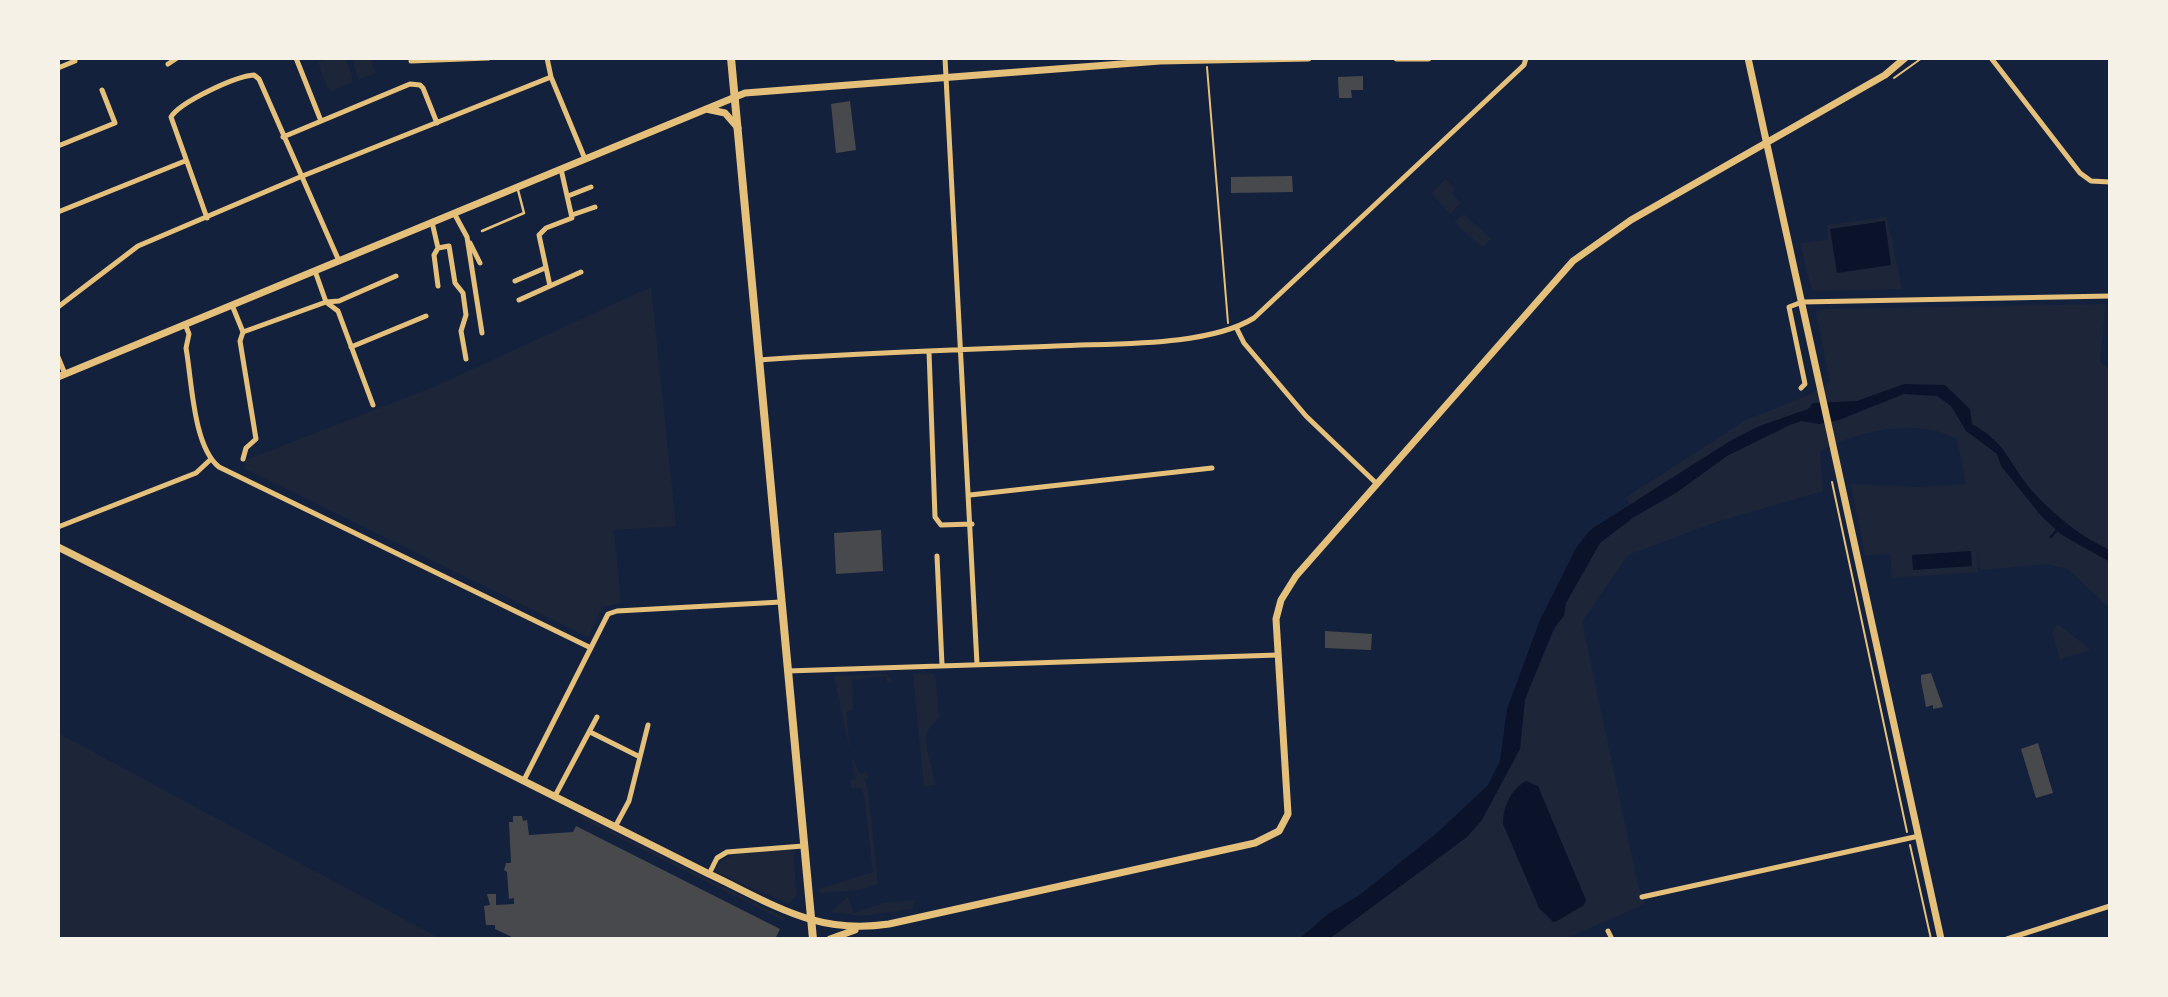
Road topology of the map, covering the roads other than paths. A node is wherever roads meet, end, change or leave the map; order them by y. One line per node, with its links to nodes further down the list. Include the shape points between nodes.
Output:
1 (177, 58): 17 (street)
2 (296, 58): 24 (street)
3 (411, 58): 4 (street)
4 (488, 58)
5 (547, 58): 19 (street)
6 (731, 58): 22 (main road)
7 (945, 58): 20 (street)
8 (1308, 58): 15 (street)
9 (1397, 58): 10 (street)
10 (1428, 58)
11 (1526, 58): 64 (street, via 1524,65)
12 (1748, 58): 28 (street)
13 (1905, 58): 28 (street, via 1885,75)
14 (1991, 58): 34 (street, via 2080,173 2091,181)
15 (1203, 59): 20 (street)
16 (75, 61): 18 (street)
17 (168, 64)
18 (58, 68)
19 (551, 77): 25 (street); 30 (street)
20 (947, 77): 22 (street); 68 (street)
21 (102, 90): 29 (street, via 115,123)
22 (734, 96): 23 (street); 26 (main road)
23 (705, 109): 26 (street, via 725,113); 30 (street)
24 (321, 121): 25 (street, via 415,84 423,88); 27 (street)
25 (437, 123): 33 (street)
26 (738, 128): 72 (main road)
27 (283, 137): 31 (street, via 259,79 248,75 175,111 171,123); 33 (street)
28 (1767, 142): 59 (street); 79 (street, via 1631,220 1573,261)
29 (58, 146)
30 (585, 159): 32 (street)
31 (185, 161): 39 (street); 42 (street)
32 (561, 169): 35 (street); 37 (street)
33 (300, 177): 42 (street); 47 (street, via 306,181)
34 (2110, 182)
35 (516, 187): 40 (street); 44 (lane, via 524,213)
36 (591, 187): 37 (street)
37 (568, 196): 41 (street)
38 (595, 207): 41 (street)
39 (58, 212)
40 (454, 213): 43 (street); 45 (street)
41 (572, 215): 49 (street, via 539,234)
42 (207, 218): 61 (street, via 138,246)
43 (432, 222): 46 (street); 47 (street)
44 (482, 231)
45 (467, 237): 48 (street); 66 (street)
46 (438, 248): 54 (street, via 434,254); 71 (street, via 449,246 455,284 463,293 466,315 461,331)
47 (339, 261): 50 (street)
48 (480, 263)
49 (545, 268): 53 (street); 55 (street)
50 (315, 271): 58 (street); 60 (street)
51 (581, 272): 55 (street)
52 (396, 276): 58 (street, via 339,302)
53 (515, 281)
54 (438, 286)
55 (550, 286): 57 (street)
56 (2110, 296): 59 (street)
57 (519, 300)
58 (326, 302): 65 (street); 67 (street, via 338,311)
59 (1802, 302): 74 (street, via 1789,307 1805,384); 98 (street)
60 (232, 304): 63 (street); 65 (street)
61 (58, 307)
62 (426, 316): 67 (street)
63 (186, 324): 73 (street); 77 (street, via 186,348)
64 (1237, 329): 68 (street, via 1212,336); 79 (street, via 1306,416)
65 (243, 332): 76 (street, via 240,341 256,439)
66 (482, 333)
67 (351, 348): 75 (street)
68 (962, 350): 69 (street); 80 (street)
69 (929, 351): 72 (street); 81 (street, via 935,517 942,525)
70 (58, 357): 73 (street)
71 (466, 359)
72 (759, 360): 85 (main road)
73 (62, 375)
74 (1801, 388)
75 (373, 405)
76 (243, 459)
77 (210, 460): 82 (street, via 196,473); 86 (street)
78 (1212, 468): 80 (street)
79 (1377, 484): 87 (street, via 1284,592 1276,619)
80 (970, 495): 81 (street)
81 (972, 524): 88 (street)
82 (58, 527)
83 (58, 547): 95 (street)
84 (937, 556): 89 (street)
85 (781, 602): 86 (street, via 617,611 604,620); 90 (main road)
86 (591, 649): 95 (street)
87 (1278, 655): 88 (street); 104 (street, via 1288,806 1286,822 1269,839)
88 (978, 664): 89 (street)
89 (942, 665): 90 (street)
90 (788, 671): 99 (main road)
91 (597, 717): 93 (street)
92 (648, 725): 94 (street)
93 (590, 732): 94 (street); 96 (street)
94 (640, 757): 97 (street, via 629,801)
95 (524, 780): 96 (street)
96 (555, 796): 97 (street)
97 (615, 827): 100 (street)
98 (1919, 836): 101 (street); 109 (street)
99 (803, 846): 100 (street, via 727,852 717,858); 103 (main road)
100 (709, 874): 103 (street)
101 (1642, 897)
102 (2110, 906): 110 (street)
103 (811, 922): 104 (street); 106 (main road)
104 (867, 927): 107 (street)
105 (1608, 931): 108 (street)
106 (813, 939)
107 (830, 939)
108 (1612, 939)
109 (1941, 939)
110 (2007, 939)

